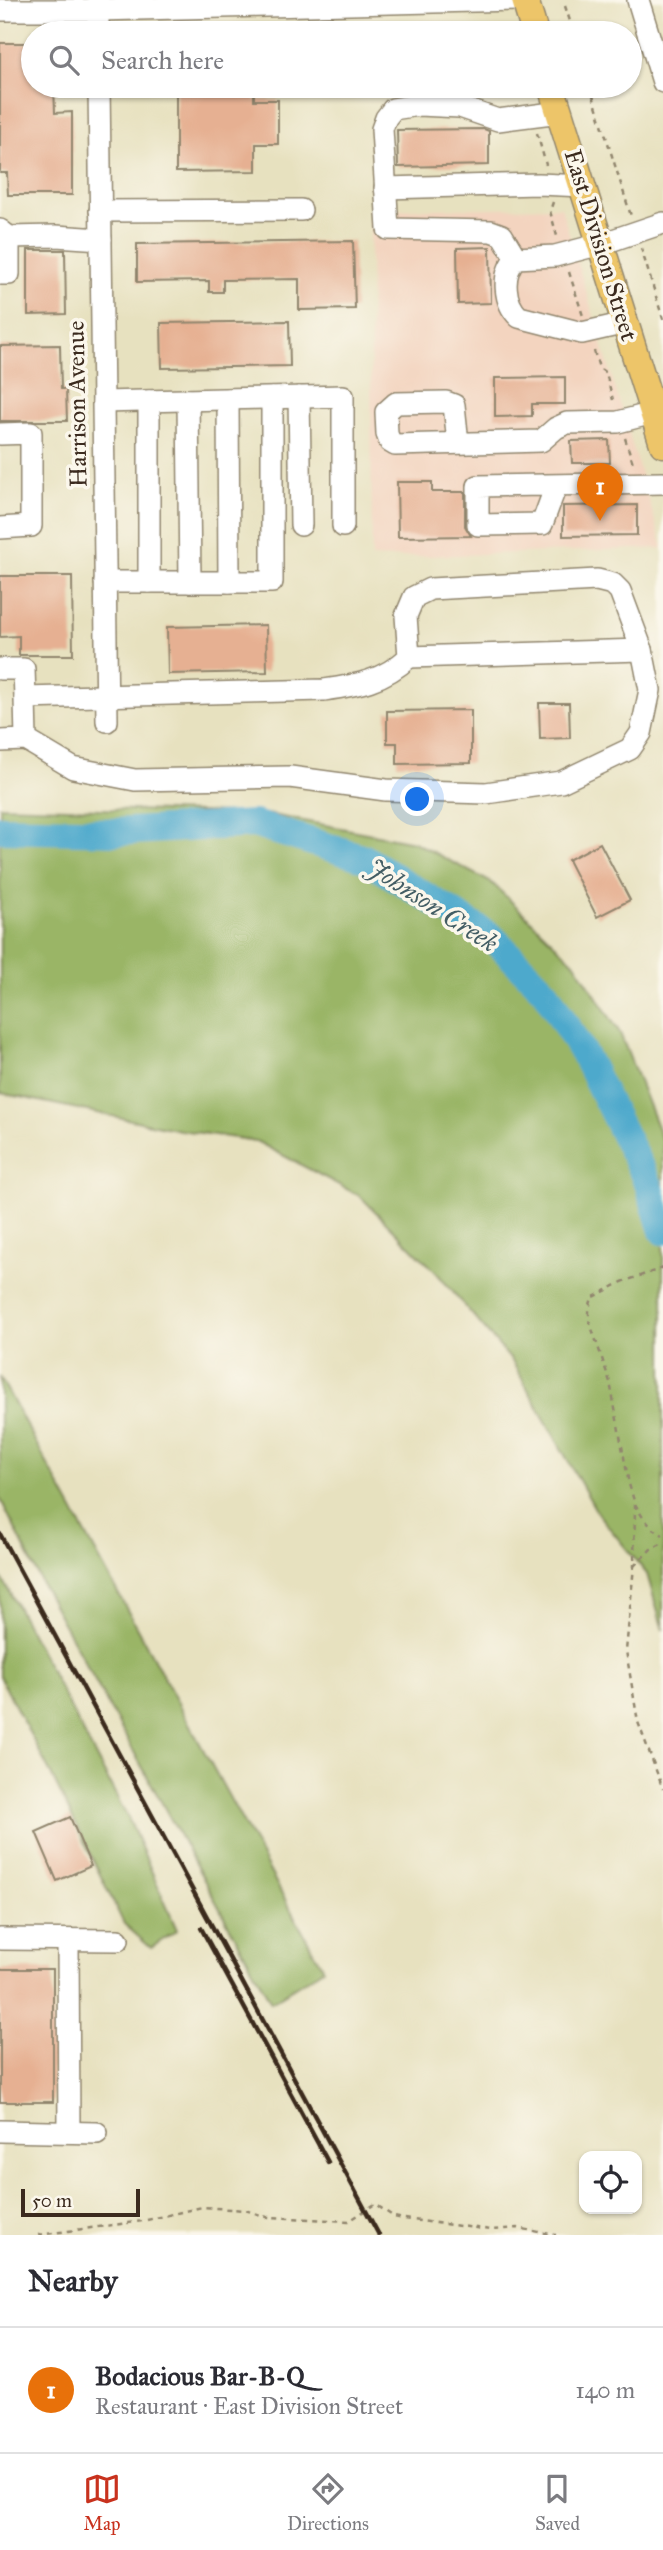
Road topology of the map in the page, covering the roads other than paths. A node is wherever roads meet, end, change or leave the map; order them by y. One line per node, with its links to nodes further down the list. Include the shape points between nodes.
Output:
1 (516, 0): 4 (street)
2 (524, 0): 7 (main road)
3 (638, 0): 8 (street)
4 (462, 1): 5 (street)
5 (98, 5): 6 (street)
6 (0, 10)
7 (531, 21)
8 (663, 82)
9 (99, 98): 15 (street, Harrison Avenue)
10 (555, 98): 11 (main road, East Division Street)
11 (560, 112): 12 (main road, East Division Street); 13 (street, via 498,120 460,107 393,109 382,129)
12 (583, 186): 13 (street); 19 (main road, East Division Street)
13 (385, 188): 20 (street, via 388,229 491,231 502,235)
14 (301, 210): 15 (street)
15 (100, 211): 18 (street, Harrison Avenue)
16 (663, 223): 19 (street)
17 (4, 234): 18 (street); 21 (street, via 9,274)
18 (101, 239): 28 (street, Harrison Avenue)
19 (601, 244): 20 (street, via 555,256); 22 (main road, East Division Street)
20 (516, 258): 22 (street, via 508,272 507,299 519,317 582,333)
21 (0, 274)
22 (626, 323): 29 (main road, East Division Street)
23 (299, 397): 24 (street); 35 (street); 36 (street, via 343,396)
24 (272, 398): 25 (street); 41 (street, via 272,582)
25 (228, 399): 26 (street); 41 (street)
26 (188, 400): 27 (street); 40 (street)
27 (149, 401): 28 (street); 39 (street)
28 (103, 402): 38 (street, Harrison Avenue)
29 (653, 412): 31 (street, via 618,422 567,423 541,441); 32 (main road, East Division Street)
30 (0, 434): 37 (street, via 31,433 31,526)
31 (458, 443)
32 (663, 444)
33 (663, 482): 34 (street)
34 (556, 486)
35 (301, 525)
36 (343, 526)
37 (0, 528)
38 (105, 582): 39 (street); 45 (street, Harrison Avenue)
39 (149, 582): 40 (street)
40 (190, 582): 41 (street)
41 (229, 582)
42 (642, 650): 43 (street); 43 (street, via 620,591 597,580 430,589 414,597 406,616); 48 (street, via 650,690 641,733 630,749 548,784 486,793 386,790 290,778 135,780 74,768)
43 (409, 657): 45 (street, via 368,683 324,690)
44 (0, 669): 46 (street, via 24,668)
45 (107, 696): 46 (street); 47 (street, Harrison Avenue)
46 (25, 698): 48 (street)
47 (107, 721)
48 (26, 740): 49 (street)
49 (0, 741)
50 (0, 1939): 51 (street)
51 (68, 1940): 52 (street); 54 (street)
52 (118, 1940)
53 (0, 2131): 54 (street)
54 (69, 2132): 55 (street)
55 (96, 2133)

